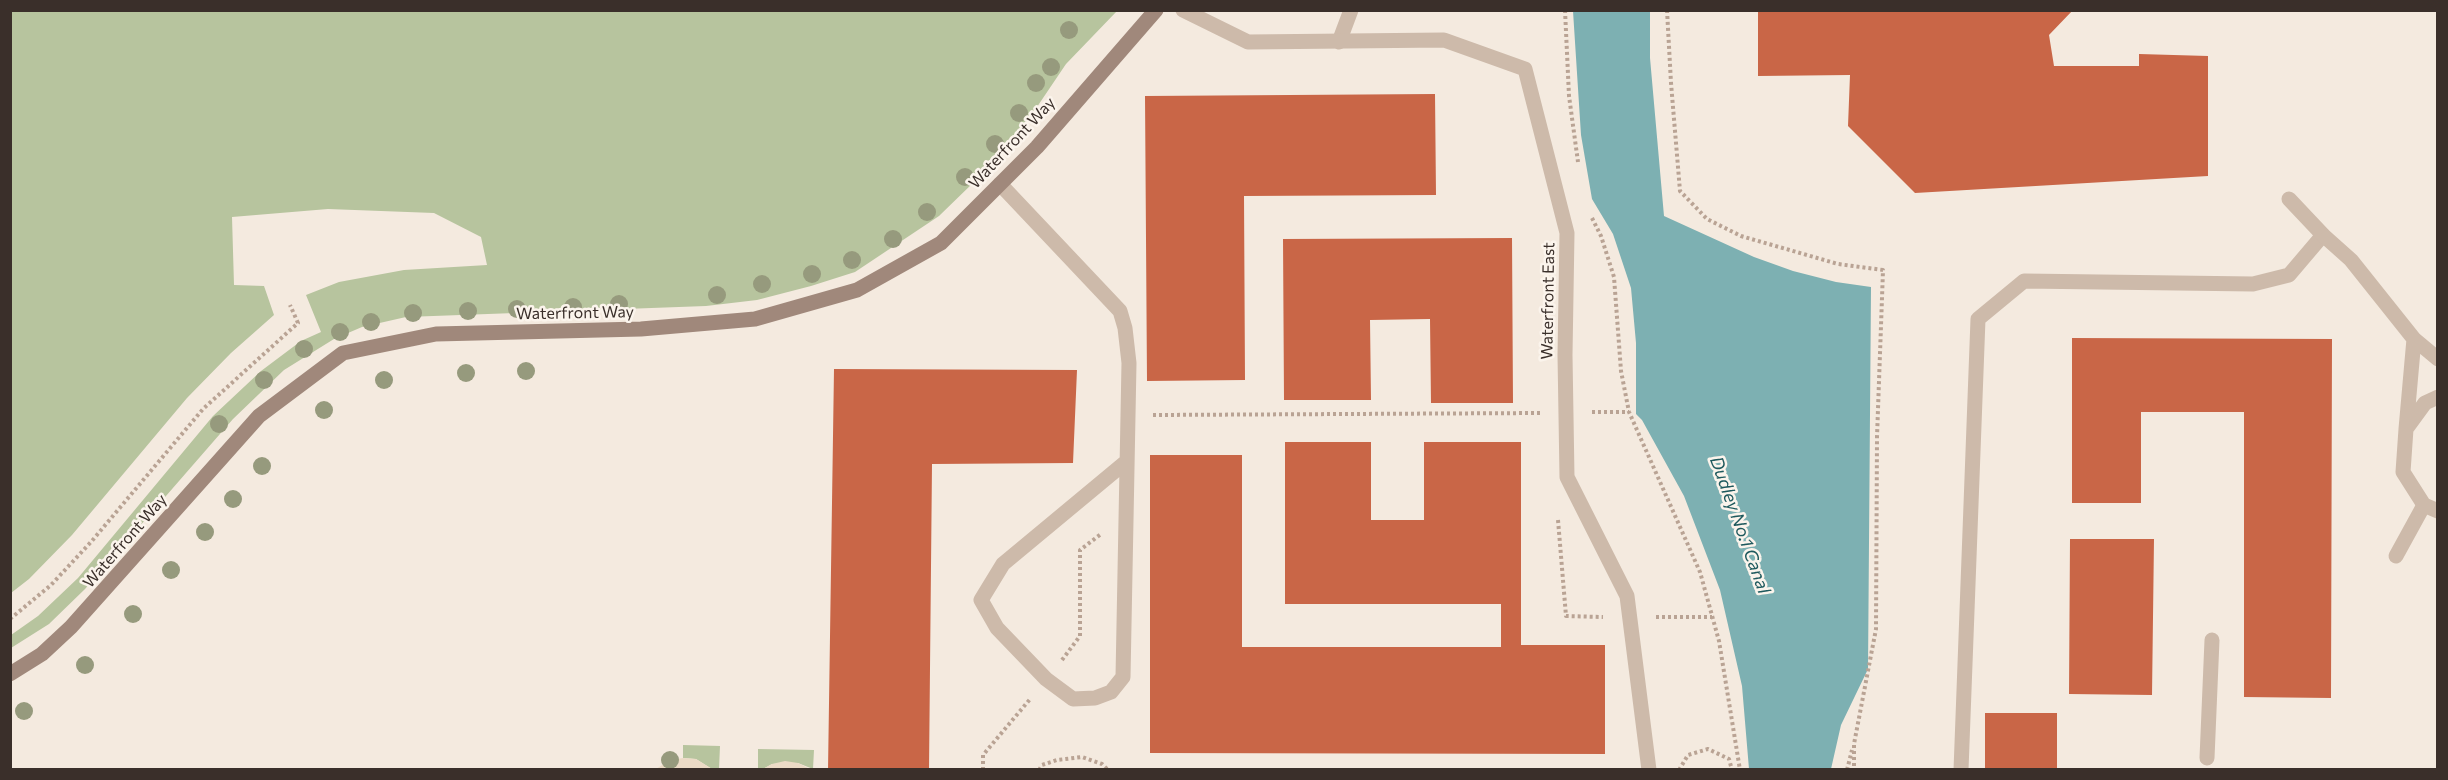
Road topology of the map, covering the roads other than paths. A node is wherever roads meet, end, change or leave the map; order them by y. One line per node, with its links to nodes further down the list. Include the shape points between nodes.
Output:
1 (1156, 10): 5 (street, Waterfront Way)
2 (1183, 10): 4 (street, Waterfront East, via 1248,42)
3 (1351, 10): 4 (street)
4 (1340, 42): 18 (street, Waterfront East, via 1444,40 1525,69 1567,233 1567,477 1628,596)
5 (1000, 184): 12 (street, via 1120,311 1129,363); 16 (street, Waterfront Way, via 941,243 857,290 755,319 641,329 436,334 343,353 259,416 71,627 42,654)
6 (2289, 199): 7 (street)
7 (2323, 235): 8 (street, via 2350,260); 19 (street, via 2289,275 2253,284 2024,281 1978,319)
8 (2414, 339): 9 (street); 11 (street)
9 (2438, 359)
10 (2438, 398): 11 (street, via 2425,404)
11 (2406, 429): 13 (street, via 2403,472)
12 (1127, 461): 12 (street, via 1003,564 981,600 997,628 1046,679 1073,699 1095,698 1111,692 1123,677)
13 (2431, 508): 14 (street)
14 (2396, 556)
15 (2212, 640): 17 (street)
16 (10, 674)
17 (2207, 758)
18 (1649, 770)
19 (1961, 770)

